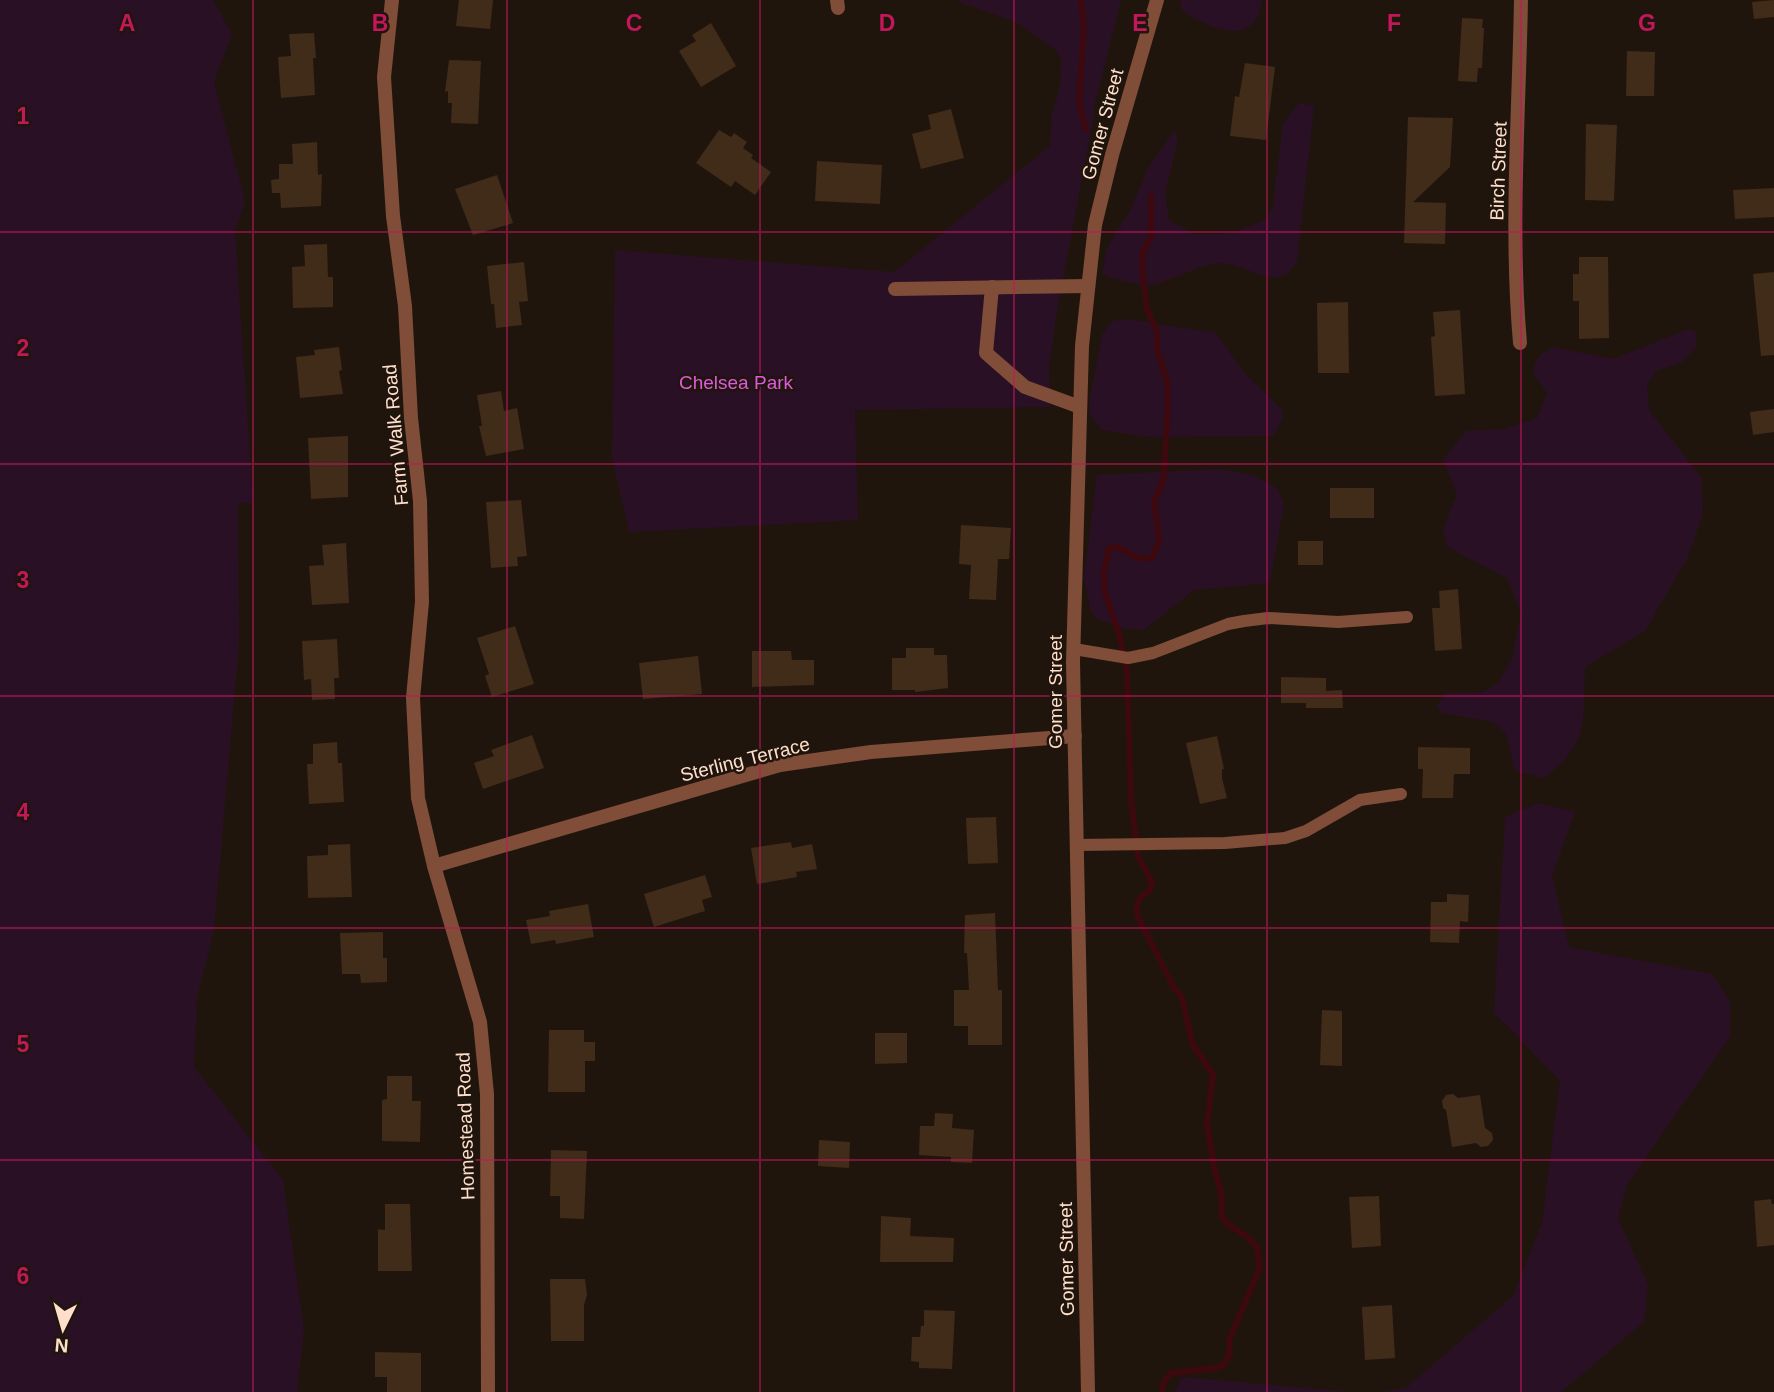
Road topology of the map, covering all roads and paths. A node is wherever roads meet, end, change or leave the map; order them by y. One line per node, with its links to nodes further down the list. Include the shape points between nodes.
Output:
1 (392, 0): 14 (street, Farm Walk Road, via 384,77 420,501 422,602 414,698 418,798)
2 (1157, 0): 4 (street, Gomer Street, via 1106,178)
3 (1521, 0): 7 (street, Birch Street, via 1515,242)
4 (1088, 286): 5 (street); 8 (street, Gomer Street)
5 (992, 287): 6 (street); 8 (street, via 986,353 1025,387)
6 (895, 289)
7 (1520, 343)
8 (1080, 407): 10 (street, Gomer Street)
9 (1407, 617): 10 (lane, via 1244,621 1128,658)
10 (1073, 649): 11 (street, Gomer Street)
11 (1074, 736): 13 (street, Gomer Street); 14 (street, Sterling Terrace, via 871,752 780,765)
12 (1401, 794): 13 (lane, via 1360,800 1285,838)
13 (1077, 845): 16 (street, Gomer Street)
14 (434, 866): 15 (street, Homestead Road, via 480,1022 487,1094)
15 (488, 1392)
16 (1088, 1392)

